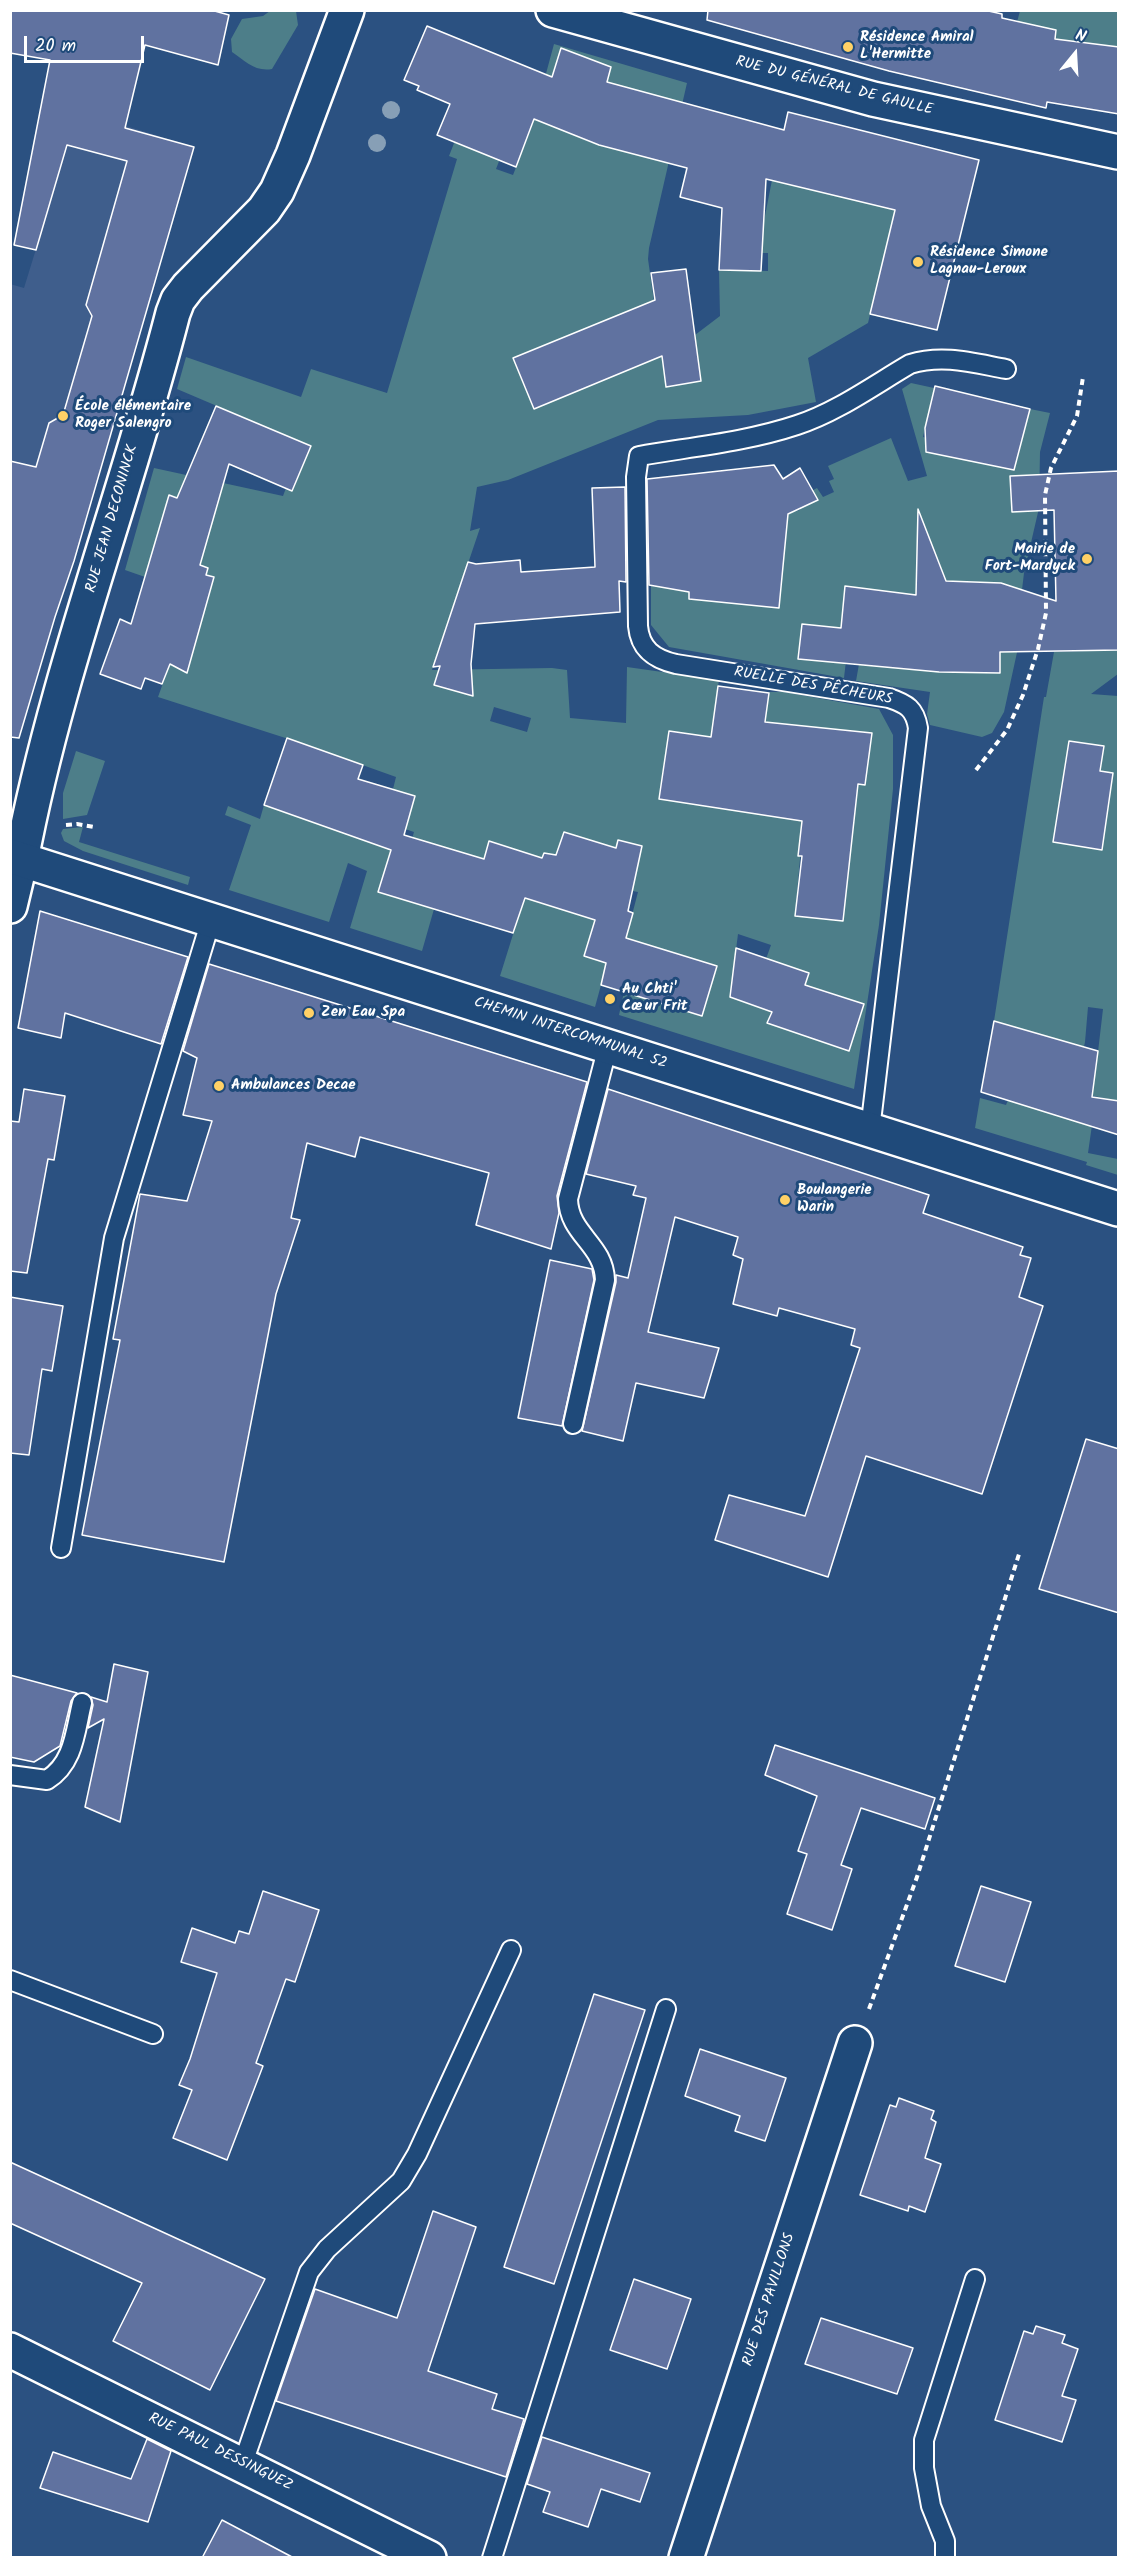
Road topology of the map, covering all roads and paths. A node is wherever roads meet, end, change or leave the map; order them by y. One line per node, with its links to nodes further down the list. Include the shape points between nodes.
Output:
1 (347, 10): 9 (street, RUE JEAN DECONINCK, via 276,191 253,222 178,300)
2 (553, 10): 3 (street, RUE DU GÉNÉRAL DE GAULLE, via 873,99)
3 (1119, 152)
4 (1006, 369): 13 (lane, RUELLE DES PÊCHEURS, via 941,358 921,360 798,425 765,435 639,456 638,626 640,639 651,655 675,664 889,698 904,703 916,716 918,728)
5 (1083, 377): 6 (path, via 1077,416 1051,468 1045,495 1046,613 1038,649 1007,730)
6 (976, 770)
7 (60, 827): 8 (path)
8 (94, 827)
9 (16, 858): 10 (street, RUE JEAN DECONINCK); 11 (street, CHEMIN INTERCOMMUNAL 52)
10 (10, 906)
11 (211, 920): 12 (street, CHEMIN INTERCOMMUNAL 52); 16 (lane, via 114,1238)
12 (608, 1046): 13 (street, CHEMIN INTERCOMMUNAL 52); 15 (lane, via 568,1199 570,1216 601,1256 605,1280)
13 (870, 1130): 14 (street, CHEMIN INTERCOMMUNAL 52)
14 (1119, 1209)
15 (573, 1425)
16 (61, 1548)
17 (1020, 1551): 24 (path, via 918,1877)
18 (82, 1703): 19 (lane, via 63,1768 46,1780)
19 (10, 1775)
20 (511, 1950): 27 (lane, via 401,2181 327,2249 309,2272)
21 (10, 1980): 23 (lane)
22 (666, 2009): 29 (lane)
23 (153, 2034)
24 (855, 2043): 30 (street, RUE DES PAVILLONS)
25 (975, 2279): 31 (lane, via 924,2440 924,2468 931,2506 945,2541)
26 (10, 2350): 27 (street, RUE PAUL DESSINGUEZ)
27 (243, 2463): 28 (street, RUE PAUL DESSINGUEZ)
28 (429, 2558)
29 (492, 2558)
30 (686, 2558)
31 (945, 2558)

